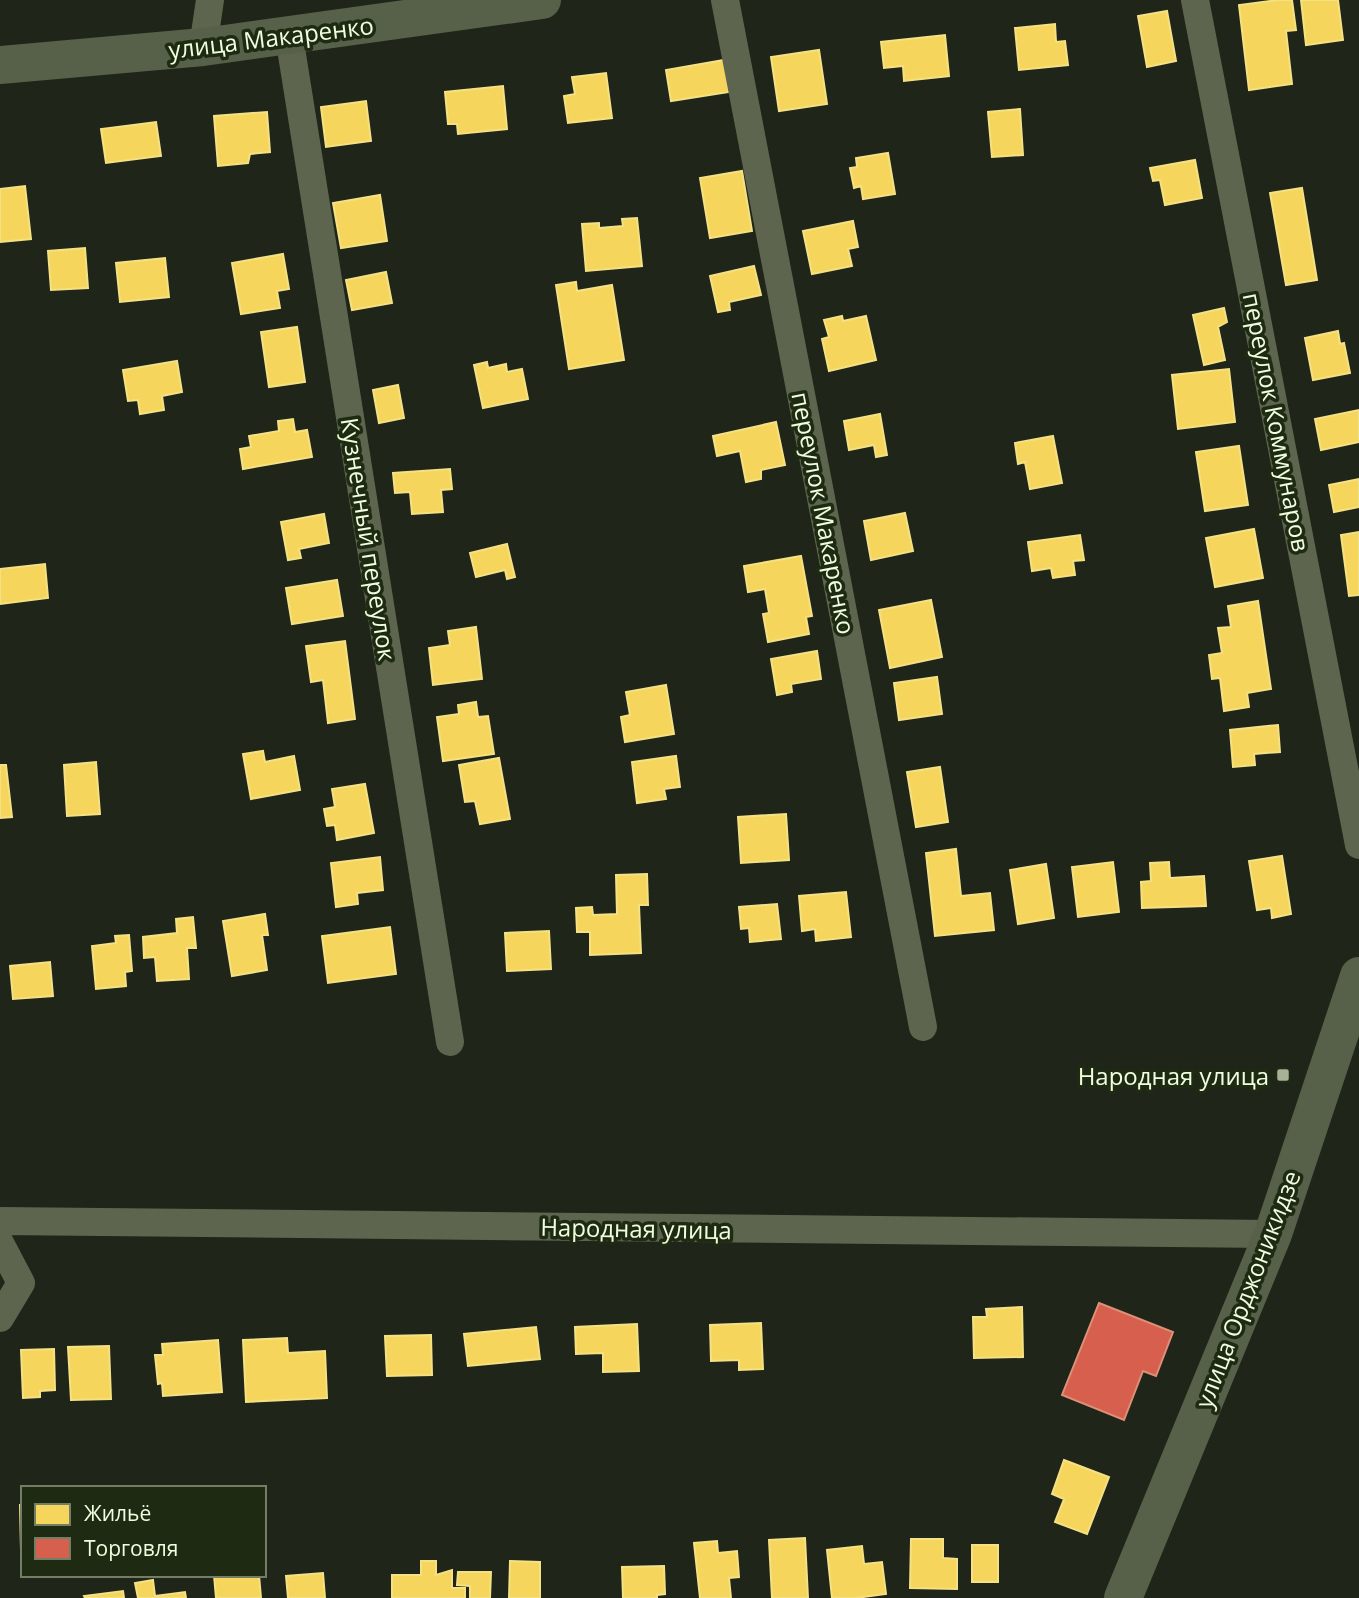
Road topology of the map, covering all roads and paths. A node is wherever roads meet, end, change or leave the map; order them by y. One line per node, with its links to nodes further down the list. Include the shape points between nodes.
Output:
1 (211, 0): 6 (street)
2 (542, 0): 5 (main road, улица Макаренко)
3 (725, 0): 10 (street, переулок Макаренко)
4 (1195, 0): 8 (street, переулок Коммунаров)
5 (289, 36): 6 (main road, улица Макаренко); 11 (street, Кузнечный переулок)
6 (203, 47): 7 (main road, улица Макаренко)
7 (0, 65)
8 (1359, 845)
9 (1359, 976): 13 (main road, улица Орджоникидзе)
10 (923, 1027)
11 (450, 1042)
12 (0, 1221): 13 (street, Народная улица)
13 (1273, 1234): 16 (main road, улица Орджоникидзе)
14 (0, 1243): 15 (street, via 21,1283)
15 (0, 1318)
16 (1123, 1598)

